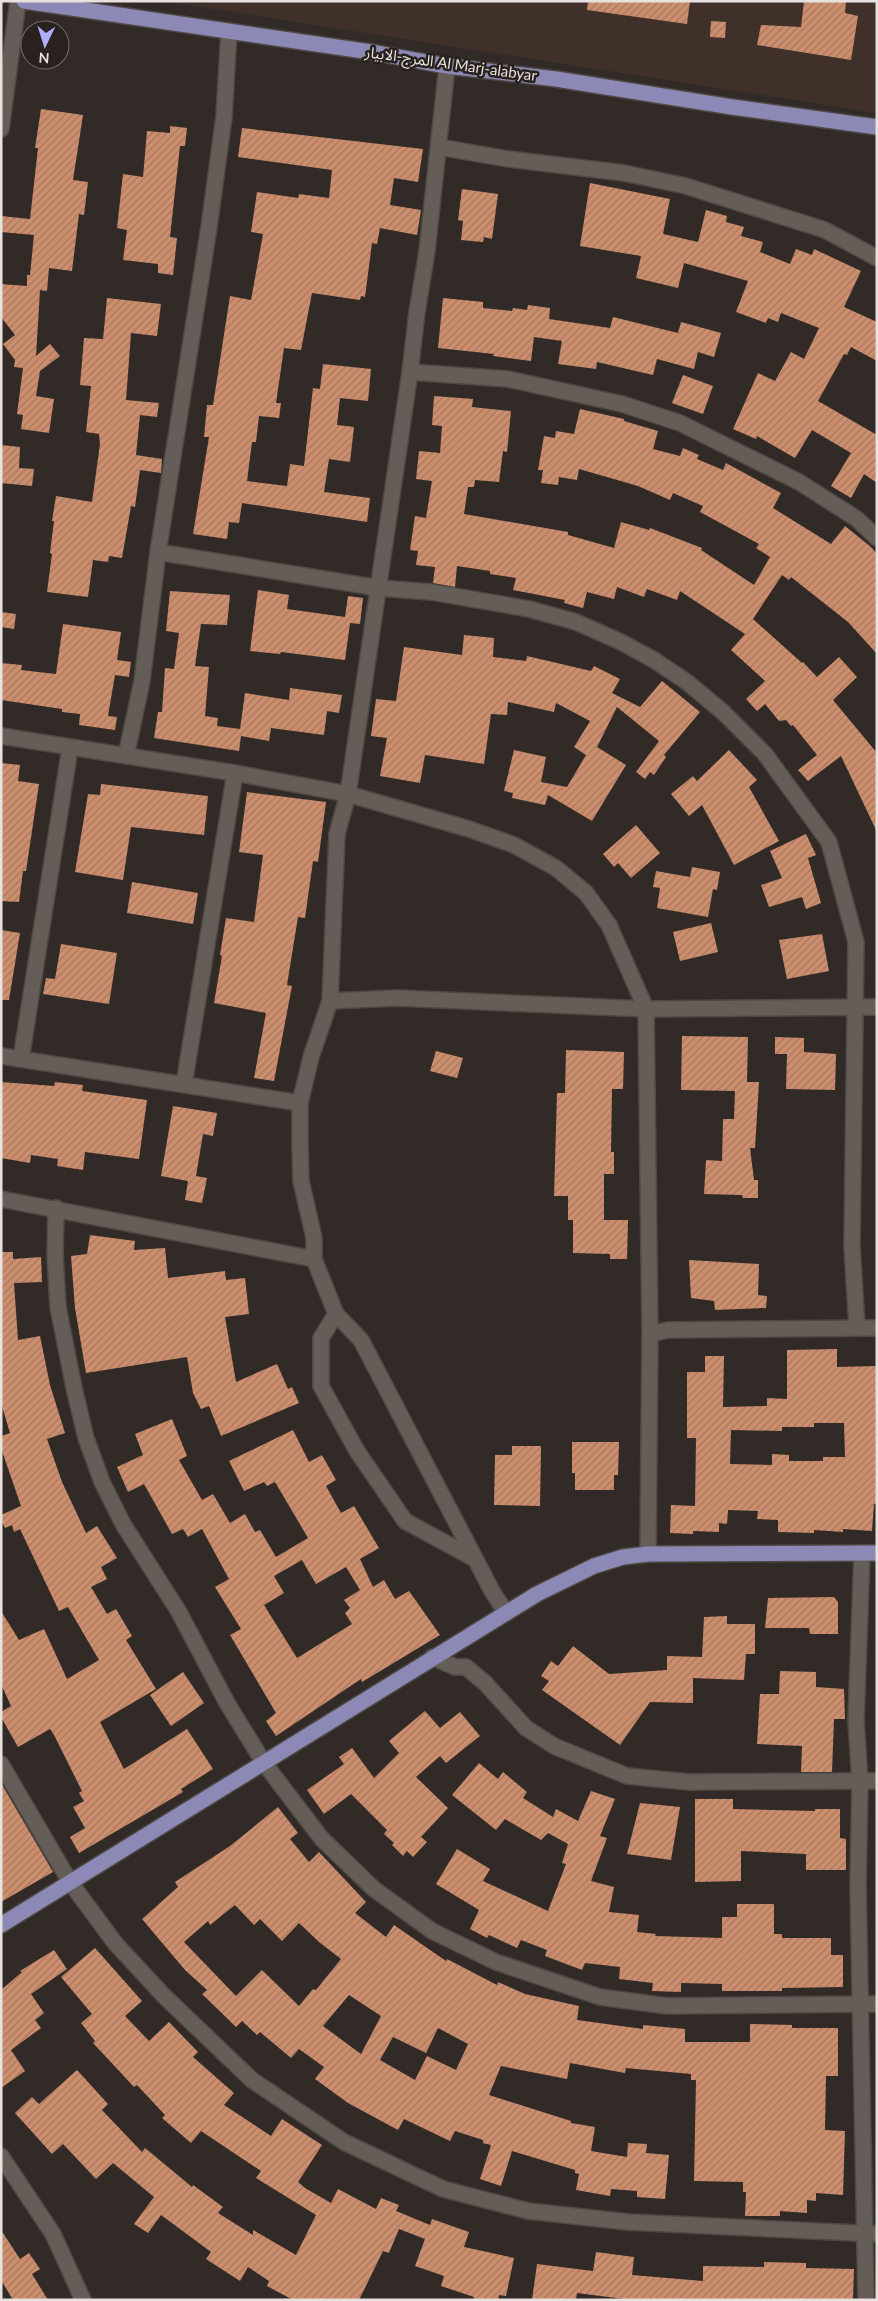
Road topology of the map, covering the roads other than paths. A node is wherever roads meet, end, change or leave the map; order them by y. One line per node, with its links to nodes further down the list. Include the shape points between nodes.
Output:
1 (18, 1): 6 (street)
2 (24, 1): 3 (main road, المرج-الابيار Al Marj-alabyar)
3 (229, 31): 4 (main road, المرج-الابيار Al Marj-alabyar); 11 (street, via 224,117)
4 (447, 66): 5 (main road, المرج-الابيار Al Marj-alabyar); 7 (street)
5 (877, 127)
6 (1, 129)
7 (439, 147): 8 (street, via 624,173 686,186 825,230); 9 (street)
8 (877, 258)
9 (410, 372): 10 (street, via 508,379 622,404 680,423 799,482 857,519); 12 (street)
10 (877, 538)
11 (158, 552): 12 (street); 15 (street, via 142,681)
12 (379, 588): 17 (street); 19 (street, via 486,601 576,622 654,660 724,713 765,754 829,842 856,942)
13 (1, 736): 14 (street)
14 (70, 748): 15 (street); 23 (street)
15 (126, 756): 16 (street)
16 (235, 773): 17 (street); 24 (street)
17 (348, 794): 18 (street, via 337,834); 21 (street, via 514,845 556,868 586,893 609,925)
18 (330, 1001): 21 (street, via 397,998); 25 (street, via 310,1057)
19 (857, 1007): 20 (street); 21 (street); 30 (street, via 852,1246)
20 (877, 1007)
21 (646, 1009): 32 (street)
22 (1, 1056): 23 (street)
23 (21, 1059): 24 (street)
24 (184, 1084): 25 (street)
25 (300, 1103): 28 (street, via 301,1181 314,1238)
26 (1, 1199): 27 (street)
27 (56, 1208): 28 (street); 38 (street, via 58,1307 86,1438 102,1482 123,1524 178,1612)
28 (314, 1259): 29 (street)
29 (336, 1314): 35 (street, via 361,1340); 35 (street, via 321,1338 321,1386 356,1451 405,1521)
30 (857, 1328): 31 (street); 32 (street, via 668,1330)
31 (877, 1328)
32 (650, 1334): 34 (street)
33 (869, 1553): 34 (main road); 40 (street, via 856,1720)
34 (648, 1554): 36 (main road, via 594,1566)
35 (476, 1559): 36 (street)
36 (506, 1613): 37 (main road)
37 (432, 1657): 38 (main road); 40 (street, via 456,1667 466,1666 526,1728 554,1746 627,1776 689,1782)
38 (264, 1763): 42 (main road); 45 (street, via 322,1839 374,1889 432,1930 496,1962 600,1997 666,2006)
39 (1, 1764): 42 (street)
40 (860, 1782): 41 (street); 45 (street)
41 (877, 1782)
42 (70, 1882): 43 (main road); 47 (street, via 115,1943 145,1976 252,2080 344,2142 443,2189 528,2211 628,2222)
43 (1, 1925)
44 (877, 2004): 45 (street)
45 (860, 2005): 47 (street)
46 (1, 2156): 48 (street, via 53,2234)
47 (871, 2234): 49 (street)
48 (84, 2300)
49 (866, 2300)

